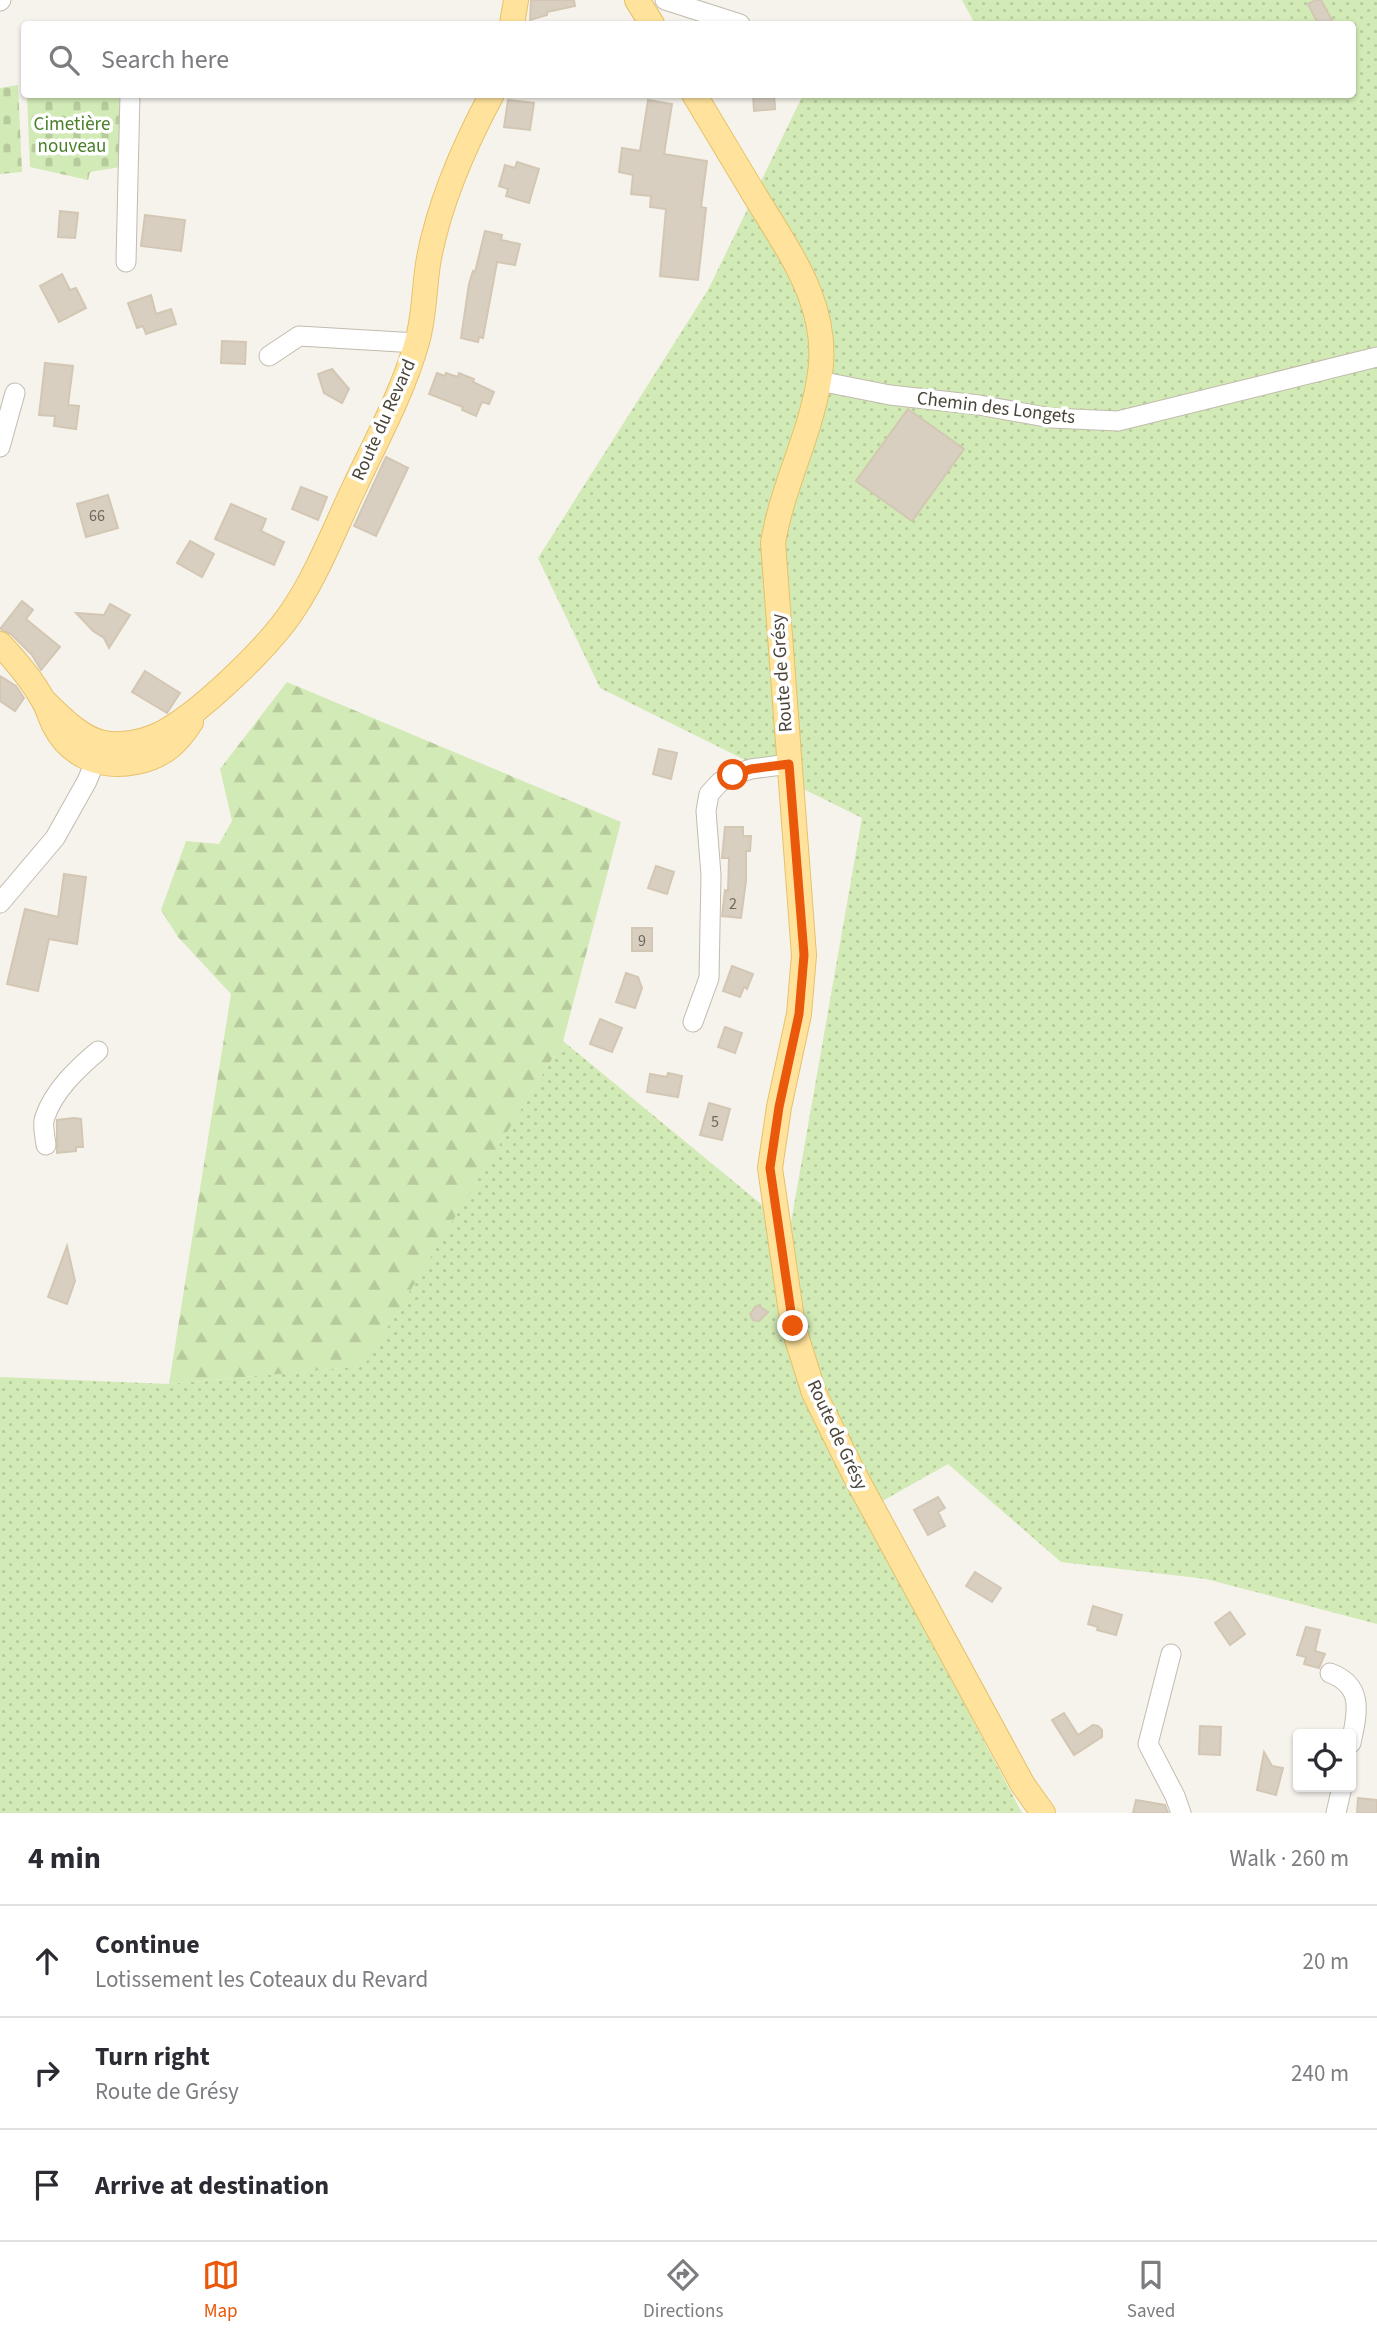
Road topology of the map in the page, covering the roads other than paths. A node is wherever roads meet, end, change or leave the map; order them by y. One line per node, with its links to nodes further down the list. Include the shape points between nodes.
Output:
1 (516, 0): 4 (main road)
2 (637, 0): 5 (main road)
3 (665, 0): 6 (street)
4 (512, 21)
5 (650, 21)
6 (731, 21)
7 (130, 98): 10 (street)
8 (490, 98): 11 (main road, Route du Revard, via 439,217)
9 (696, 98): 14 (main road, Route de Grésy, via 804,276 820,323 823,355)
10 (126, 262)
11 (417, 343): 12 (street, via 299,336); 18 (main road, Route du Revard, via 332,536 295,607 263,646 200,707 163,754 125,764)
12 (269, 356)
13 (1377, 357): 14 (street, Chemin des Longets, via 1118,421 1051,418)
14 (819, 381): 19 (main road, Route de Grésy, via 773,543)
15 (15, 393): 16 (street)
16 (0, 447)
17 (0, 644): 18 (main road, Route du Revard, via 44,701 67,746)
18 (99, 752): 20 (street, via 55,838)
19 (789, 764): 21 (street, via 733,775 709,794 709,978); 28 (main road, Route de Grésy, via 804,955 799,1014 770,1168 793,1326 814,1393 854,1474 1023,1785)
20 (0, 903)
21 (693, 1022)
22 (98, 1051): 23 (street, via 75,1071 43,1119)
23 (46, 1145)
24 (1171, 1654): 29 (street, via 1147,1744)
25 (1330, 1673): 26 (street, via 1344,1679 1356,1697)
26 (1353, 1729)
27 (1341, 1792): 30 (street)
28 (1043, 1813)
29 (1181, 1813)
30 (1336, 1813)

